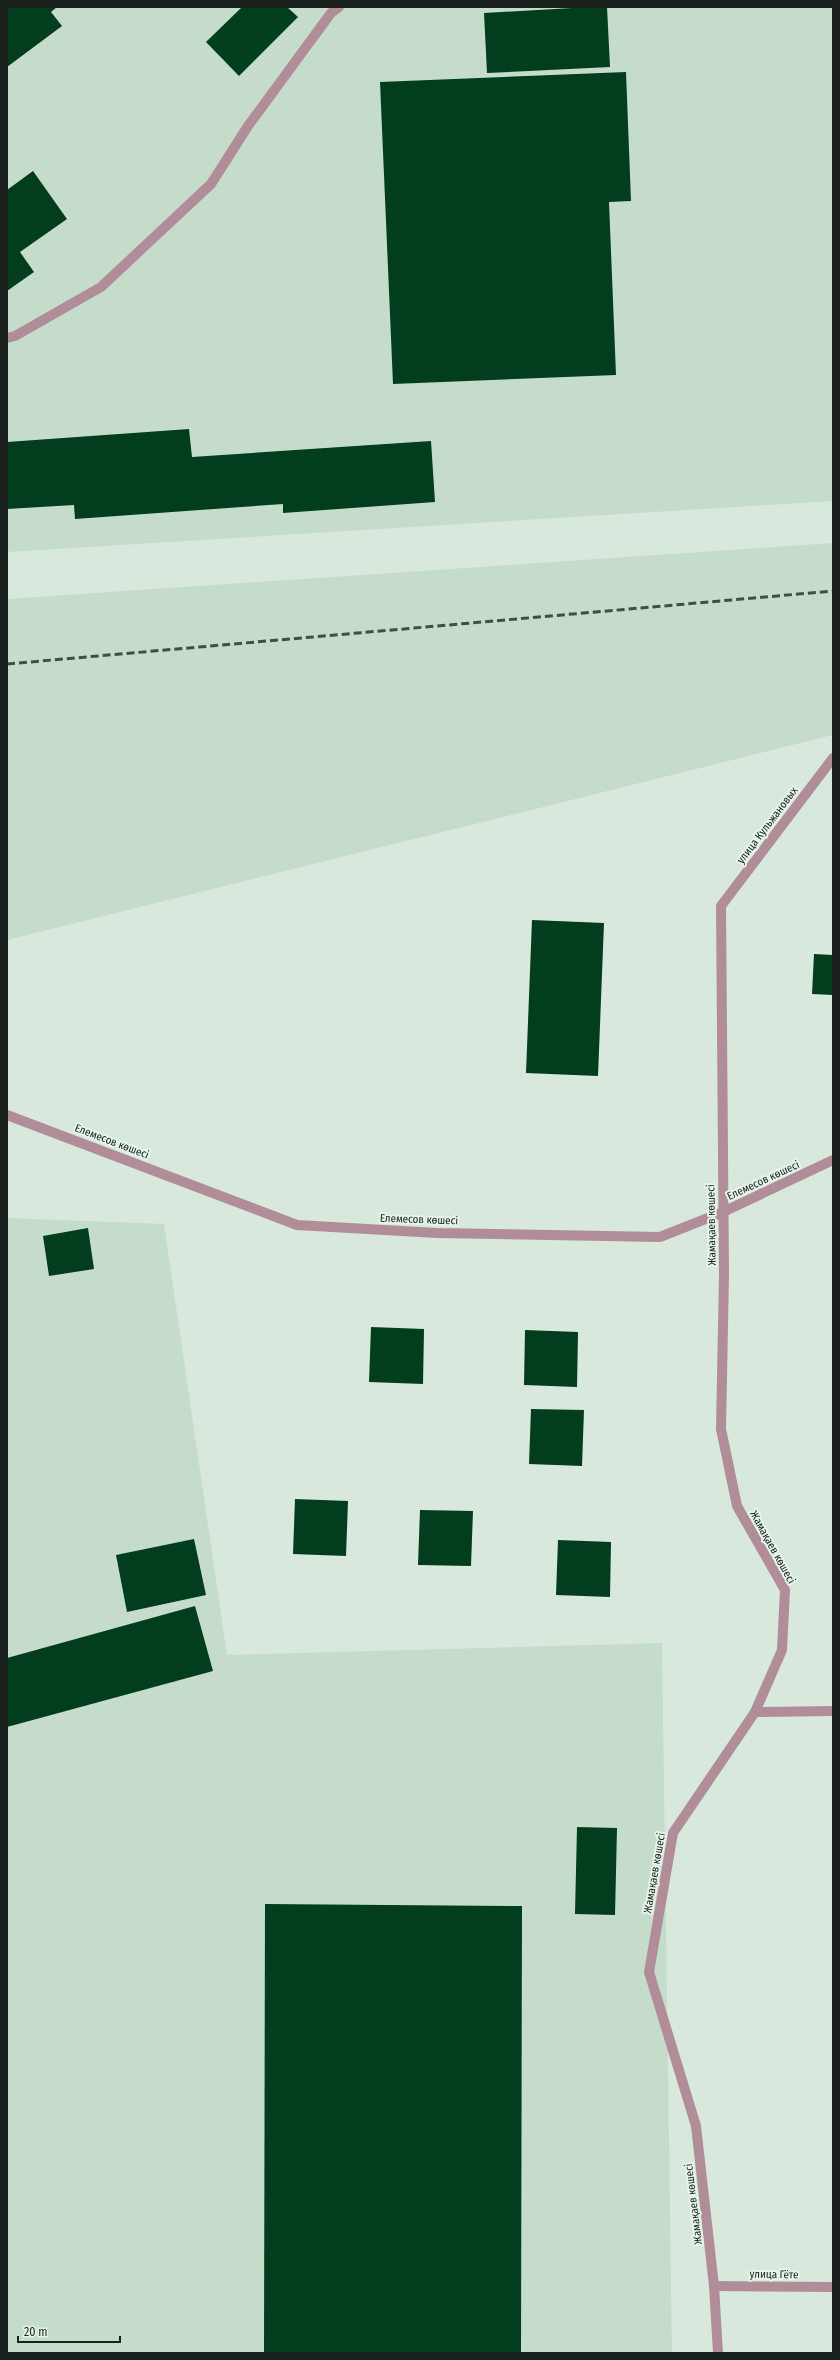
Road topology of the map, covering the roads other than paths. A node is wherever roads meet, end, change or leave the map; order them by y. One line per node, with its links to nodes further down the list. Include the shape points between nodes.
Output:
1 (339, 7): 2 (street, via 331,13 248,126 211,184 101,287 16,336)
2 (7, 338)
3 (833, 758): 4 (street, улица Кульжановых)
4 (721, 906): 7 (street, Жамақаев көшесі)
5 (7, 1115): 7 (street, Елемесов көшесі, via 297,1225 437,1233 660,1237)
6 (833, 1160): 7 (street, Елемесов көшесі)
7 (723, 1212): 9 (street, Жамақаев көшесі, via 721,1429 737,1506 785,1590 782,1650)
8 (833, 1711): 9 (street)
9 (755, 1712): 10 (street, Жамақаев көшесі, via 673,1833 649,1972 696,2126)
10 (714, 2286): 11 (street, улица Гёте); 12 (street, Жамақаев көшесі)
11 (833, 2287)
12 (718, 2353)

